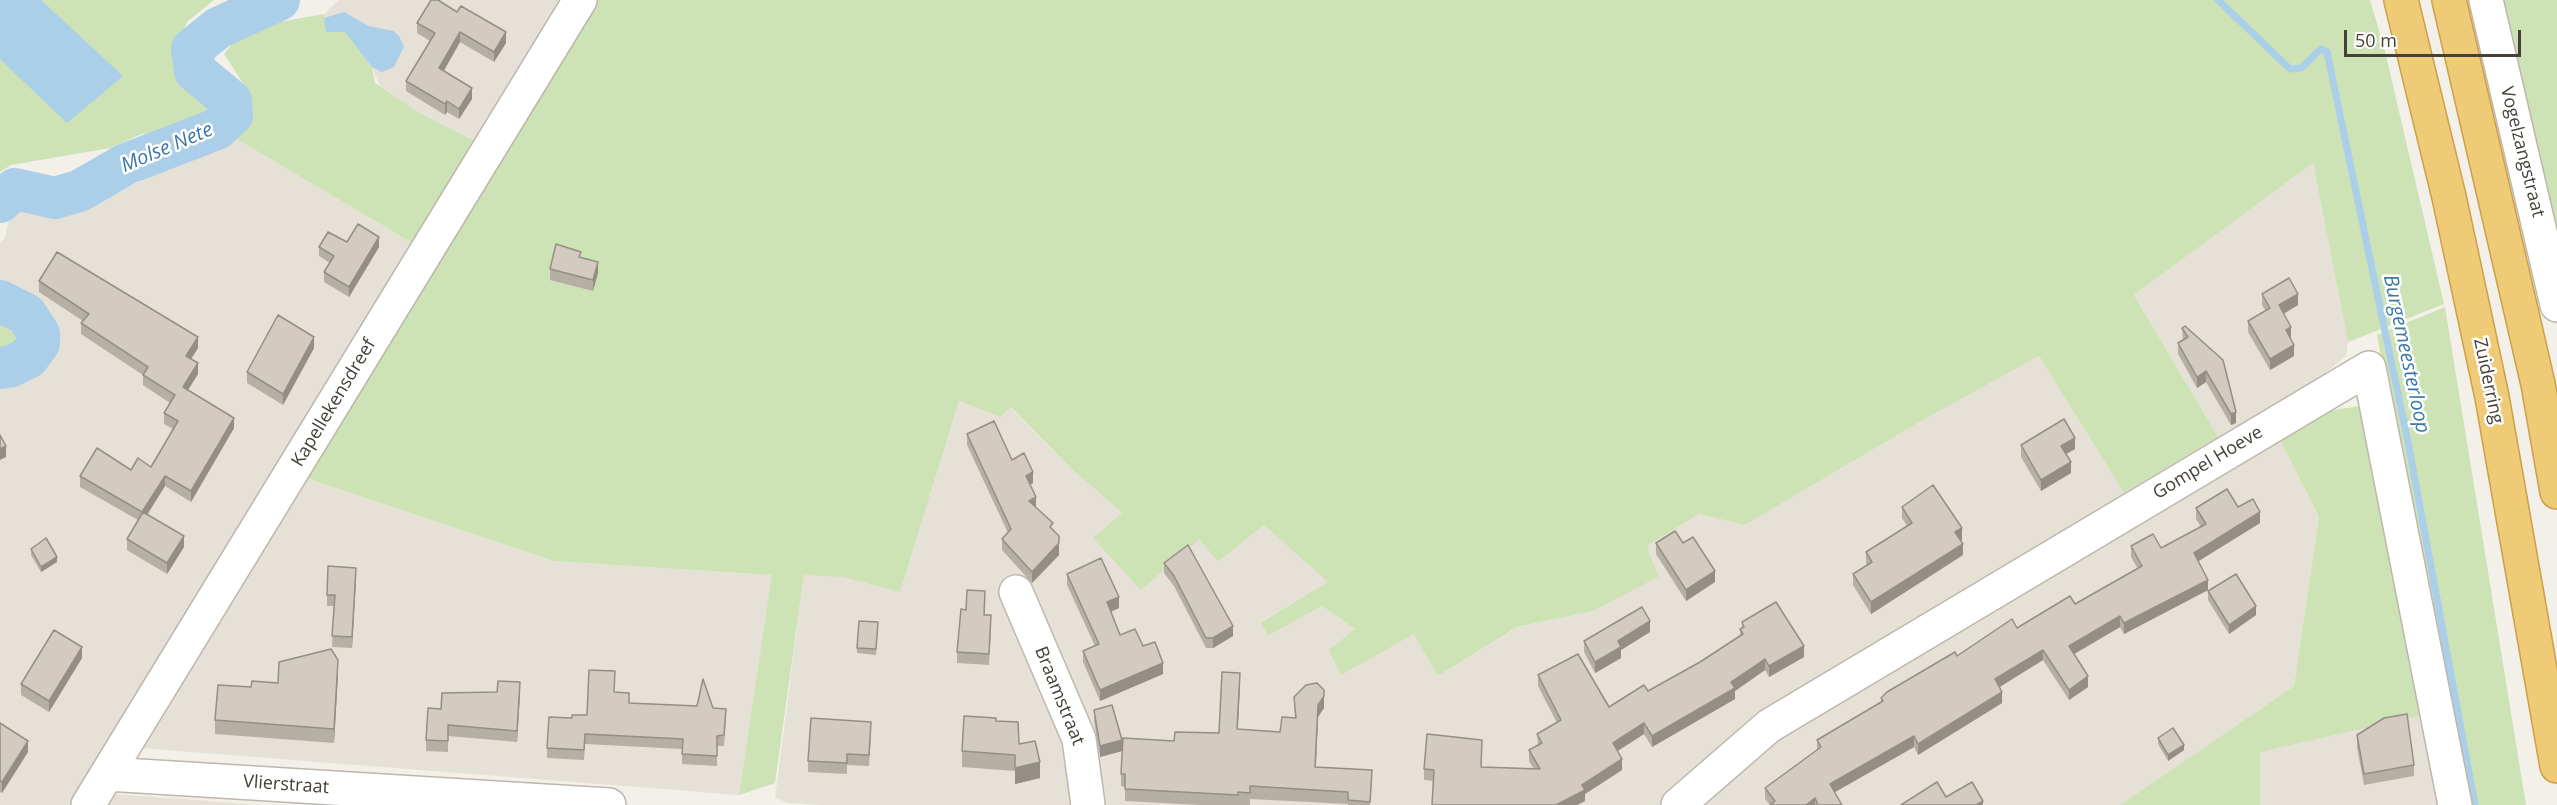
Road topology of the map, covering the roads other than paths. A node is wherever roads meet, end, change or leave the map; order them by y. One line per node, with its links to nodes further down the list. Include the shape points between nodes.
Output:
1 (580, 0): 9 (street, Kapellekensdreef)
2 (2401, 0): 8 (highway, Zuiderring, via 2492,397)
3 (2449, 0): 6 (highway, via 2536,373)
4 (2486, 0): 5 (street, Vogelzangstraat)
5 (2557, 304)
6 (2557, 492)
7 (1016, 592): 13 (street, Braamstraat, via 1079,739)
8 (2557, 766)
9 (107, 774): 10 (street, Vlierstraat); 11 (street, Kapellekensdreef)
10 (405, 799): 12 (street, Vlierstraat)
11 (88, 805)
12 (609, 805)
13 (1088, 805)
14 (1678, 805): 15 (street, Gompel Hoeve, via 1769,726 2369,368)
15 (2455, 805)

